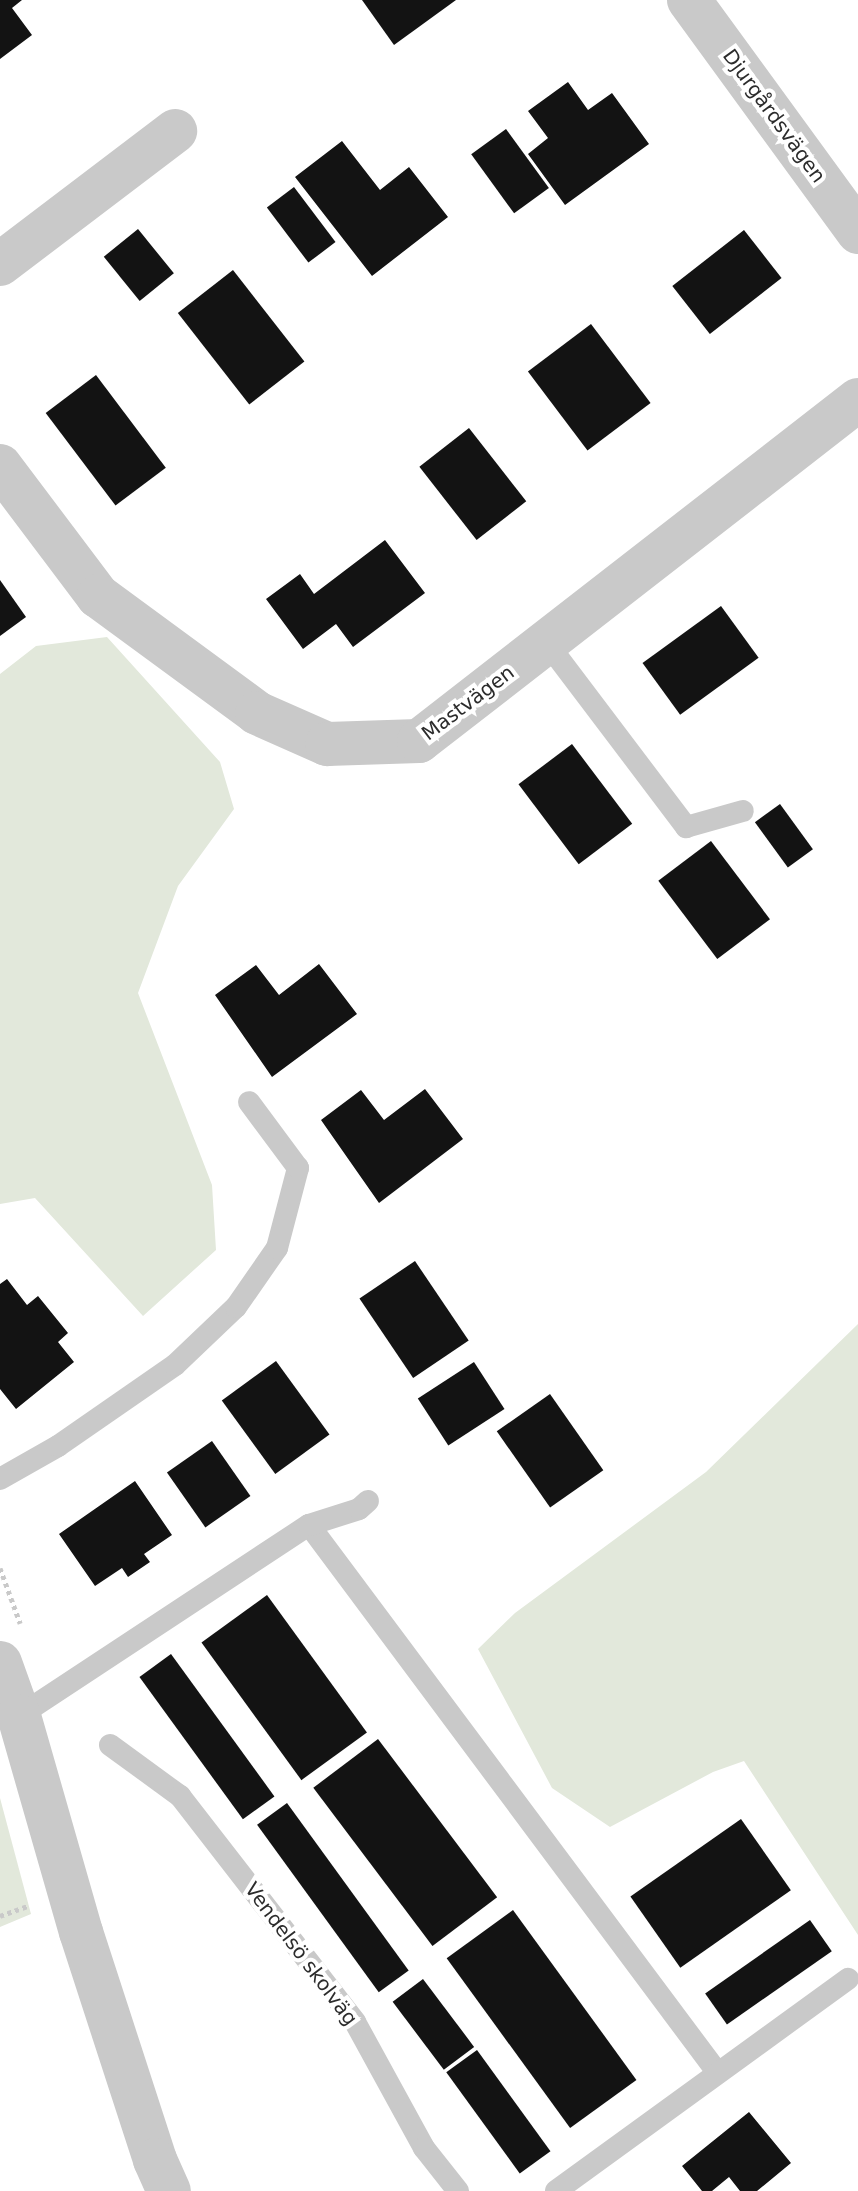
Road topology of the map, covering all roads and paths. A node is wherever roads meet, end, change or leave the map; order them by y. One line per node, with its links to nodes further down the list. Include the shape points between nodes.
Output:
1 (689, 0): 3 (street, Djurgårdsvägen)
2 (175, 131): 4 (street)
3 (858, 232)
4 (0, 264)
5 (858, 400): 7 (street, Mastvägen)
6 (0, 466): 7 (street, Mastvägen, via 98,596 257,713 327,744 419,741)
7 (547, 643): 8 (lane, via 686,827)
8 (743, 811)
9 (249, 1102): 10 (lane, via 298,1168 277,1248 236,1307 175,1365 58,1446)
10 (0, 1479)
11 (368, 1501): 12 (lane, via 359,1509)
12 (309, 1525): 14 (lane); 17 (lane)
13 (0, 1663): 14 (street)
14 (19, 1716): 18 (street, via 81,1932)
15 (110, 1745): 19 (lane, Vendelsö skolväg, via 180,1796 355,2022 424,2148)
16 (848, 1979): 17 (lane)
17 (717, 2072): 20 (lane)
18 (169, 2191)
19 (458, 2191)
20 (556, 2191)

